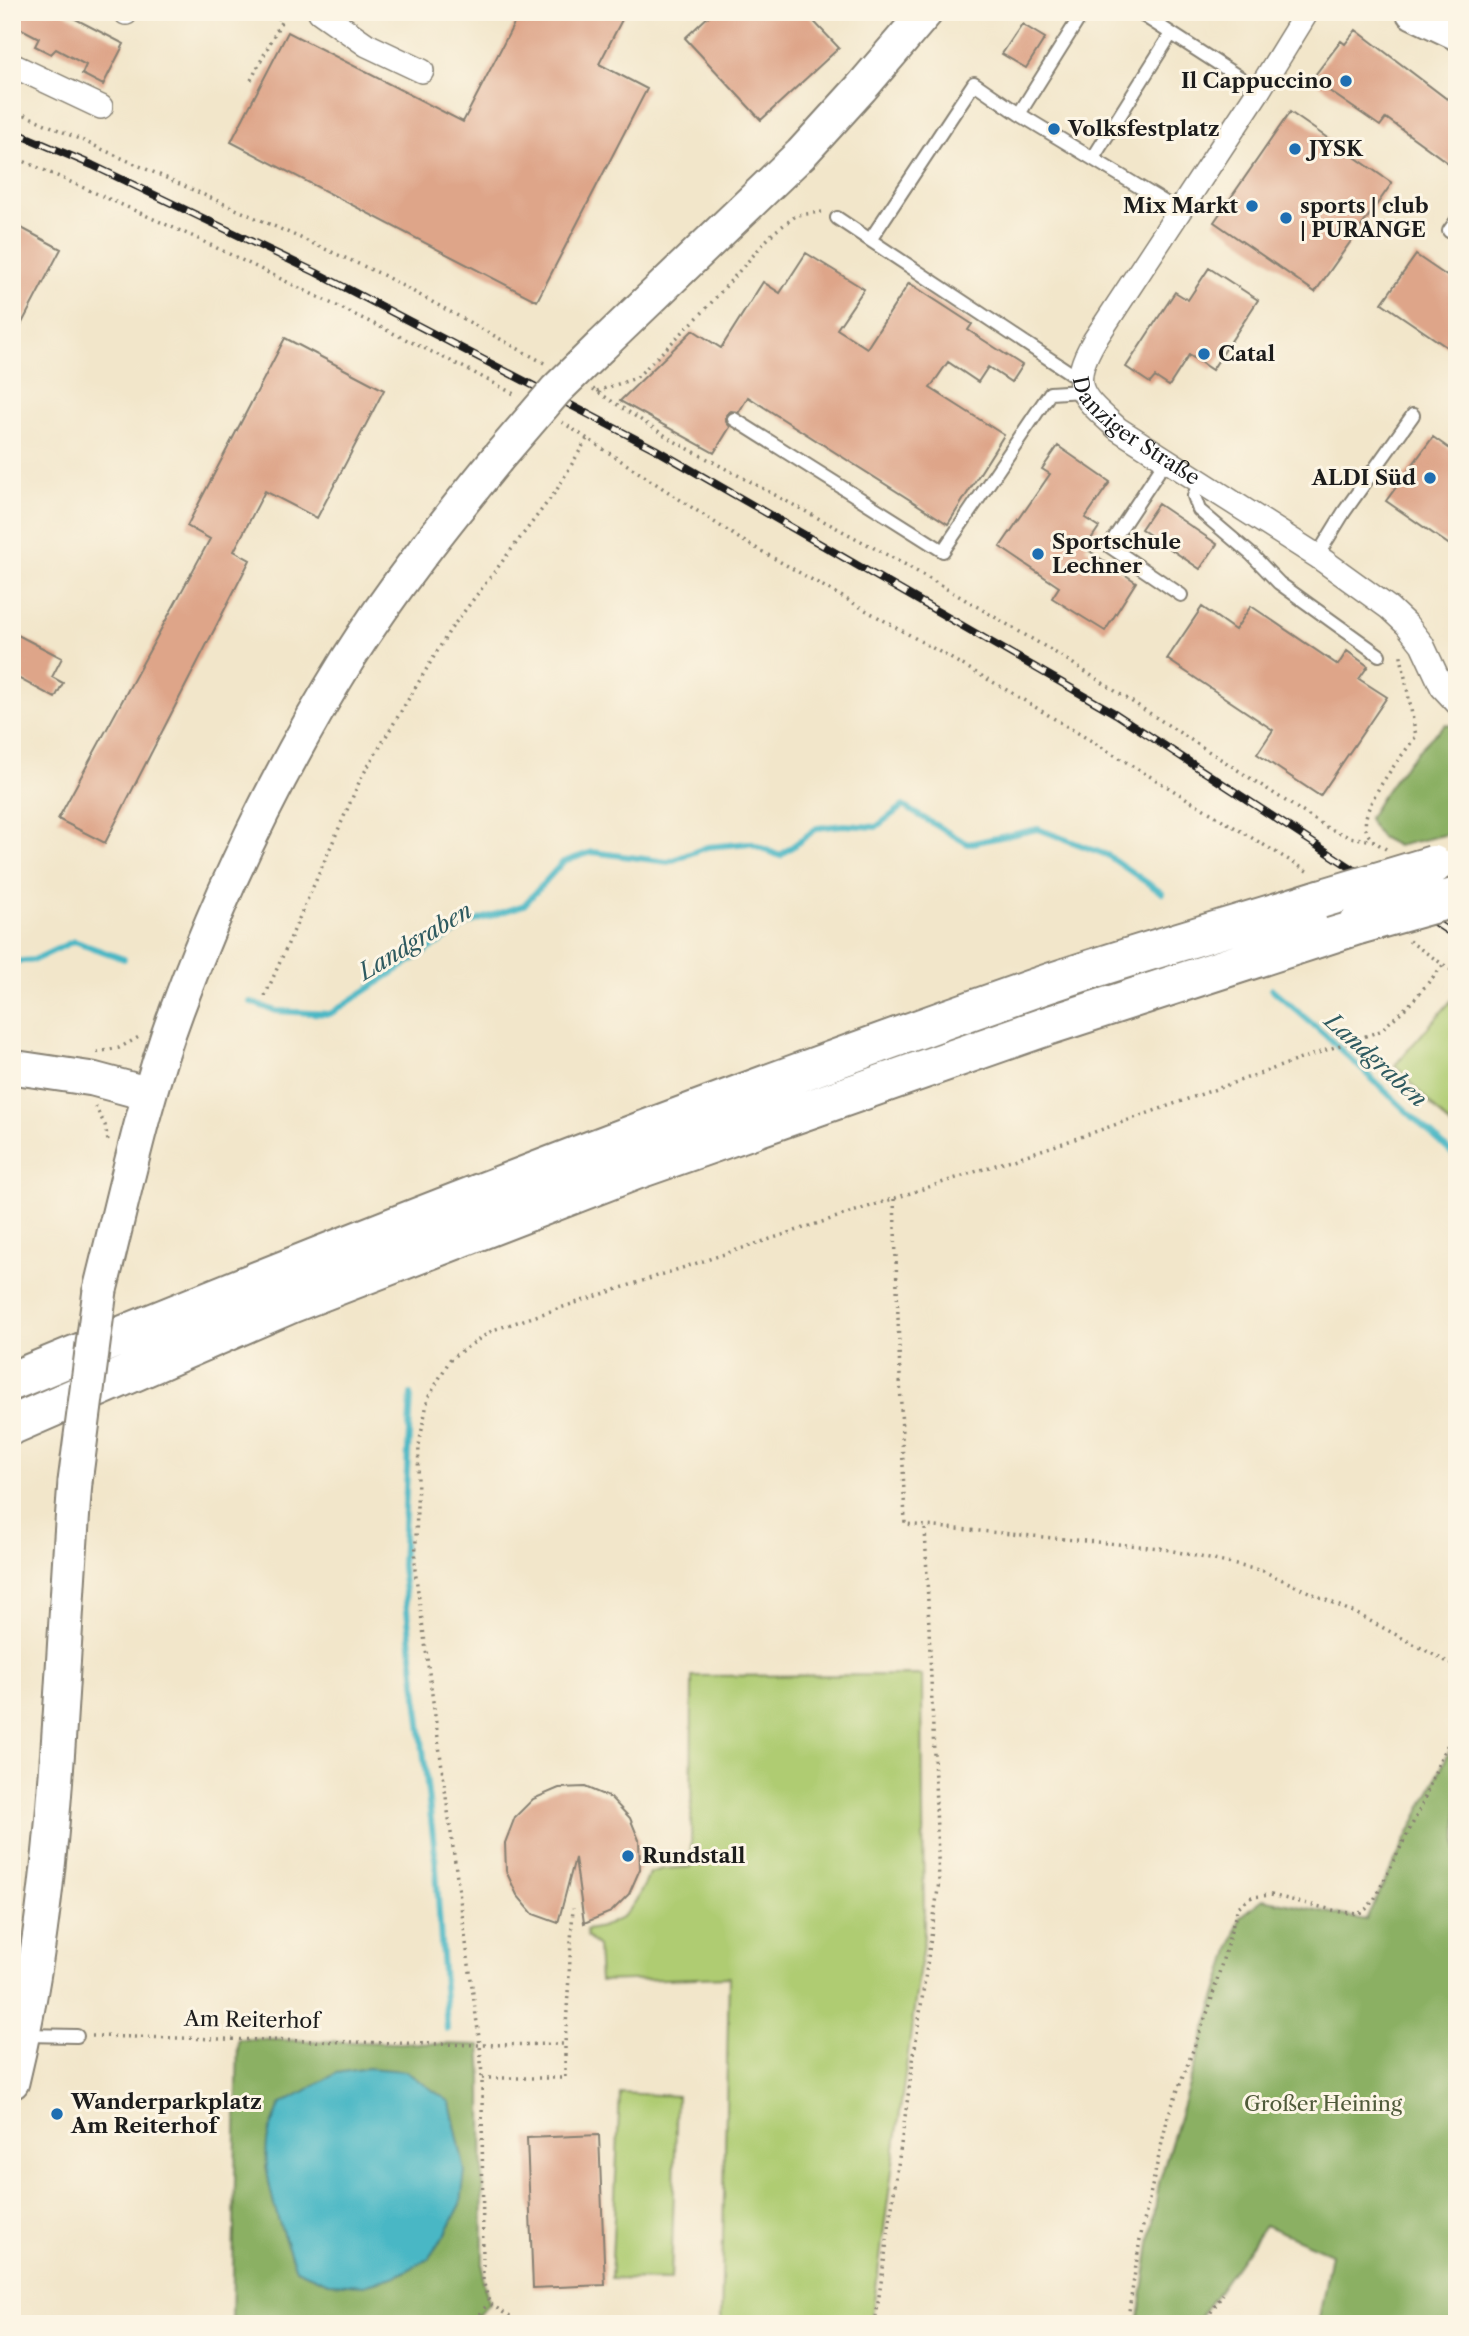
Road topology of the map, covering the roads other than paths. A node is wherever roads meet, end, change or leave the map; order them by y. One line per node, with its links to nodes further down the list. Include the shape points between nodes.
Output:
1 (320, 12): 10 (street, via 367,46)
2 (926, 12): 32 (main road, bridge, via 800,154 556,390 400,583 301,737 233,871 176,1010)
3 (1083, 12): 13 (lane)
4 (1138, 12): 8 (lane)
5 (1307, 12): 11 (street, Danziger Straße)
6 (1413, 12): 7 (main road)
7 (1457, 33)
8 (1171, 34): 11 (lane); 14 (lane)
9 (12, 65): 12 (street)
10 (422, 71)
11 (1259, 90): 15 (street, Danziger Straße)
12 (101, 107)
13 (1019, 114): 14 (lane); 19 (lane, via 974,83)
14 (1093, 158): 15 (lane)
15 (1179, 211): 20 (street, Danziger Straße, via 1083,359)
16 (837, 218): 19 (lane)
17 (1457, 220): 18 (lane, via 1449,231)
18 (1457, 236)
19 (870, 240): 20 (lane)
20 (1080, 384): 22 (lane, via 1050,393 943,551); 23 (street, Danziger Straße, via 1097,410 1118,429)
21 (1413, 415): 25 (lane)
22 (734, 419)
23 (1166, 460): 24 (street, Danziger Straße); 26 (lane, via 1109,546)
24 (1200, 481): 25 (street, Danziger Straße); 27 (lane, via 1194,496 1199,510 1279,583)
25 (1317, 555): 28 (street, Danziger Straße, via 1389,608 1422,644 1443,687)
26 (1181, 594)
27 (1379, 655)
28 (1457, 703)
29 (1445, 862): 33 (highway, bridge, via 1316,887 634,1132 272,1273)
30 (1457, 897): 34 (highway, bridge, via 1047,1026 636,1170 290,1304)
31 (12, 1067): 32 (main road, via 93,1079)
32 (149, 1094): 35 (main road, bridge, via 100,1290 75,1482 47,1894)
33 (12, 1381)
34 (12, 1425)
35 (24, 2035): 36 (lane); 37 (main road)
36 (77, 2036)
37 (12, 2082)

